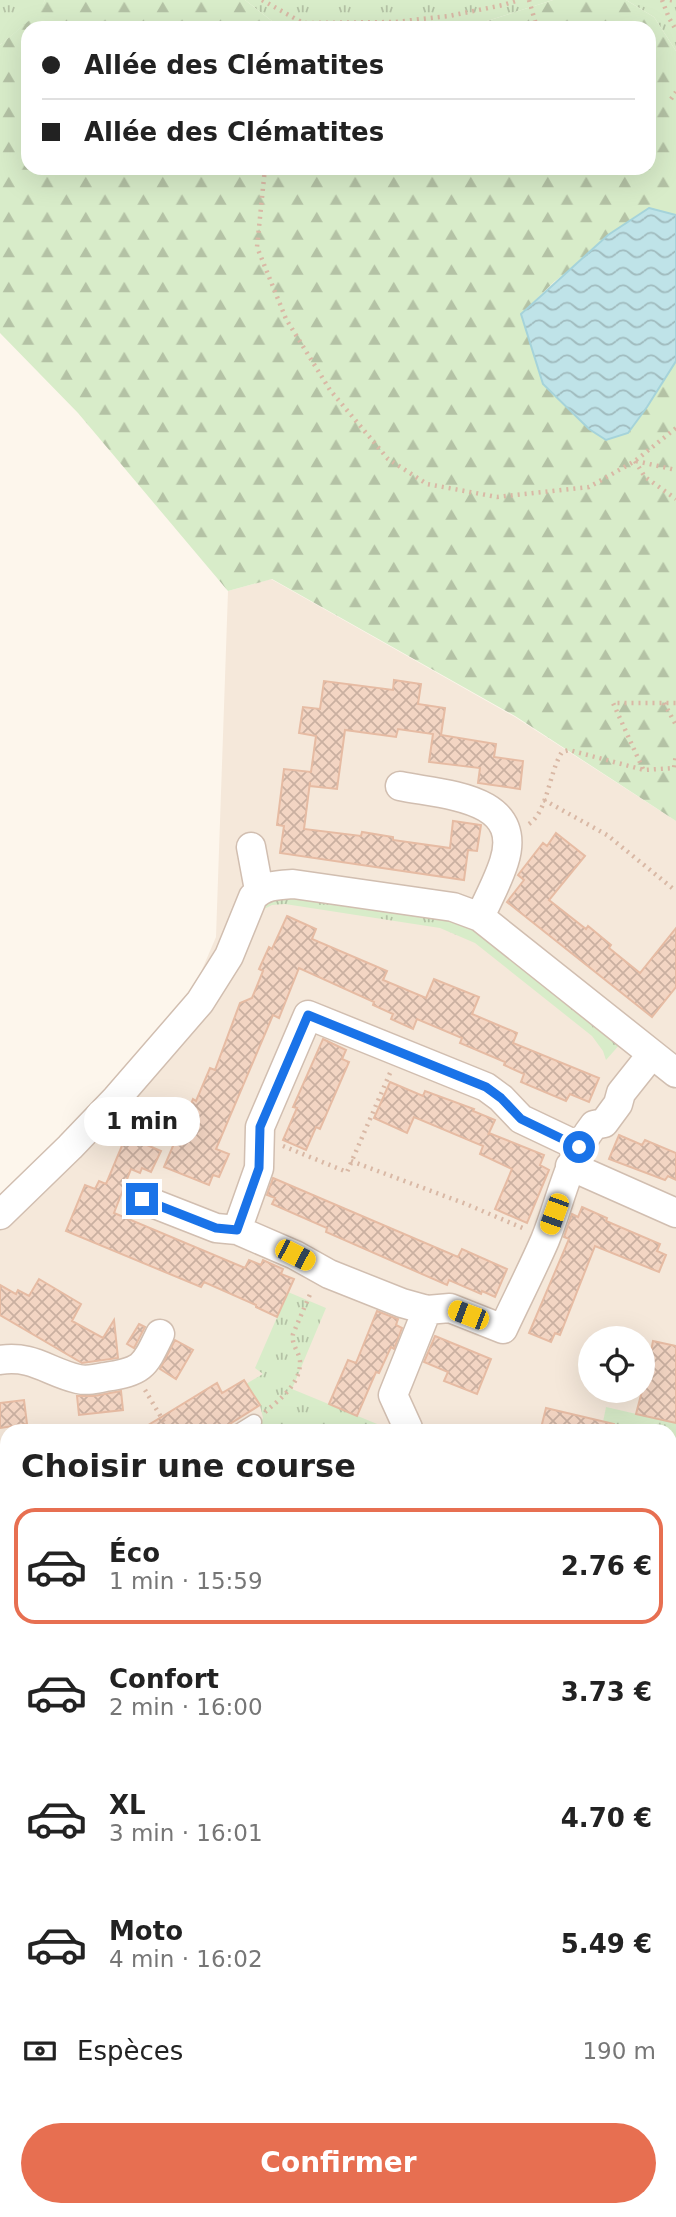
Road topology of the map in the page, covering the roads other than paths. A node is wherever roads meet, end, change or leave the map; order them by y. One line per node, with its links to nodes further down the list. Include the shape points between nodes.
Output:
1 (400, 786): 4 (street, via 483,804 498,816 506,835 504,863)
2 (251, 847): 3 (street)
3 (259, 890): 4 (street, via 293,884 453,907); 9 (street, via 229,956 200,1002 116,1099)
4 (480, 917): 5 (street)
5 (669, 1066): 6 (street, via 621,1093 618,1104 604,1123 594,1125)
6 (575, 1156): 8 (street); 10 (street, via 521,1119 486,1087 308,1015 260,1127 259,1168); 11 (street, via 545,1240 503,1329 450,1308)
7 (142, 1199): 10 (street, via 216,1228)
8 (676, 1213)
9 (0, 1215)
10 (237, 1230): 11 (street)
11 (427, 1310): 16 (street, via 393,1395)
12 (160, 1334): 13 (street, via 142,1366 88,1380 33,1361)
13 (0, 1360)
14 (254, 1422): 15 (lane)
15 (251, 1424)
16 (406, 1424)

